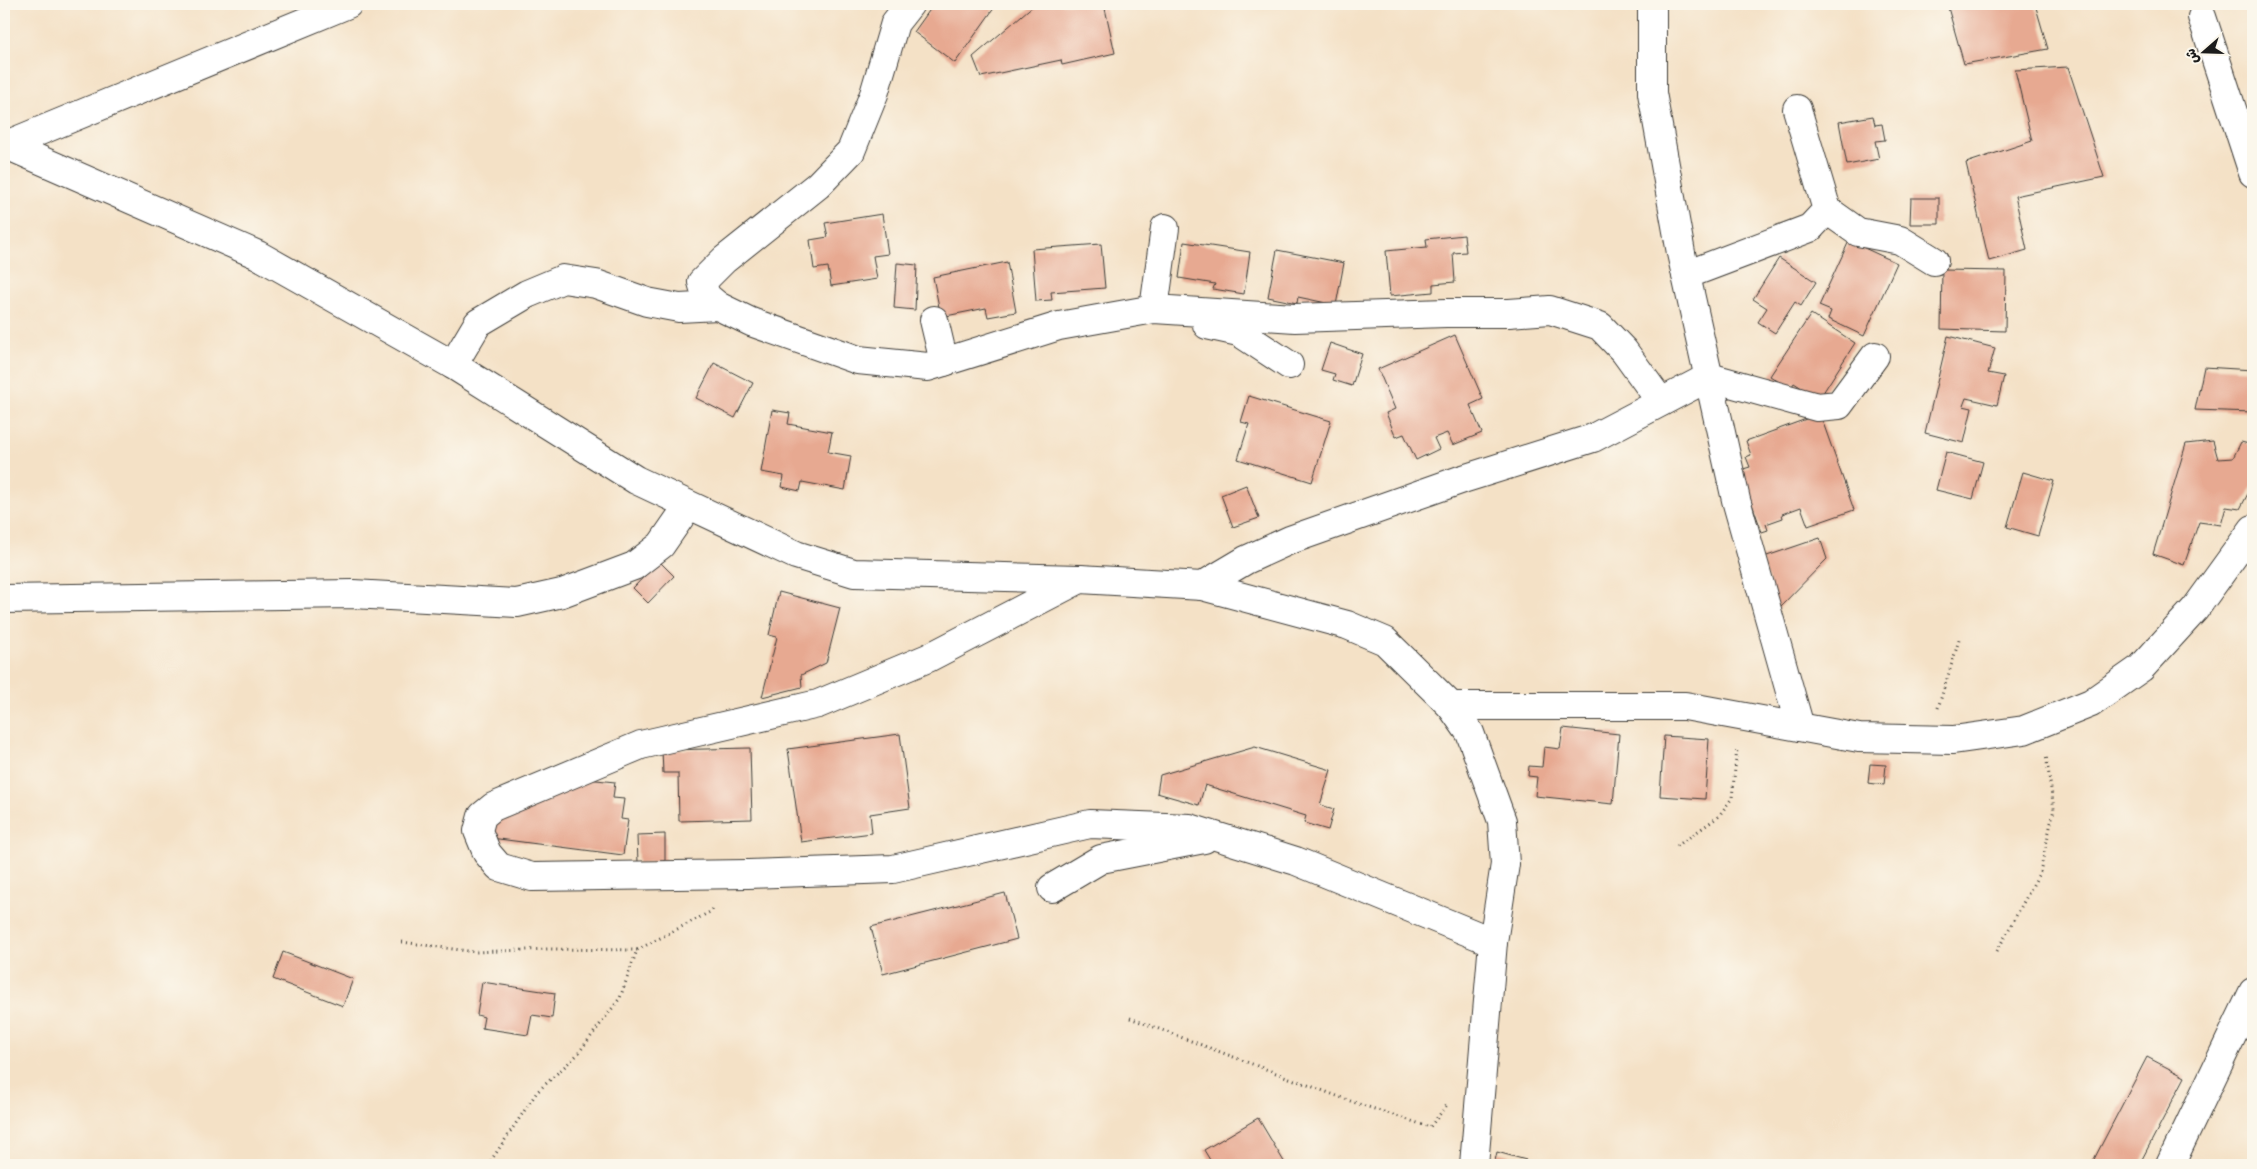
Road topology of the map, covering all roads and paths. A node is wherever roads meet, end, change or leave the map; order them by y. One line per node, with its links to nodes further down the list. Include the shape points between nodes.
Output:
1 (348, 4): 6 (street)
2 (910, 4): 12 (street, via 895,23 874,94 851,151 818,185 724,260 702,282 706,296)
3 (1652, 4): 11 (street, via 1652,93)
4 (2202, 17): 7 (street)
5 (1797, 109): 8 (street)
6 (5, 144): 17 (street, via 258,255)
7 (2253, 173)
8 (1827, 210): 10 (street, via 1858,232 1900,240); 11 (street, via 1810,228)
9 (1165, 228): 13 (street)
10 (1934, 261)
11 (1686, 275): 19 (street)
12 (718, 306): 16 (street, via 752,322 858,360 928,367); 17 (street, via 671,307 596,284 563,279 527,294 478,323)
13 (1146, 310): 16 (street, via 1059,326); 18 (street, via 1239,332); 20 (street, via 1296,318 1550,310 1600,326 1624,351)
14 (934, 320): 16 (street)
15 (1875, 356): 19 (street, via 1839,405 1817,408)
16 (944, 362)
17 (453, 365): 21 (street, via 636,480)
18 (1289, 365)
19 (1709, 377): 20 (street); 29 (street, via 1736,500)
20 (1661, 402): 24 (street, via 1593,438 1463,479 1290,540 1246,560)
21 (688, 506): 23 (street, via 796,555 854,573); 25 (street, via 661,545 634,566 562,593 517,602 353,594)
22 (2253, 529): 30 (street, via 2196,609 2141,668 2091,703)
23 (1080, 579): 24 (street); 34 (street, via 928,658 818,704 642,745 542,785 493,807 482,816 478,832 487,853 499,867 532,877)
24 (1202, 586): 27 (street, via 1347,625 1385,641)
25 (4, 599)
26 (1960, 637): 31 (path)
27 (1451, 706): 28 (street, via 1686,706); 37 (street, via 1470,733 1502,821 1505,864)
28 (1736, 716): 29 (street); 33 (path, via 1737,764 1732,798 1718,817)
29 (1800, 727): 31 (street, via 1859,738)
30 (2024, 730): 31 (street, via 1953,740); 39 (path, via 2048,757 2054,810 2040,872)
31 (1928, 739)
32 (1218, 837): 34 (street, via 1190,828 1090,824 893,868); 35 (street, via 1101,859); 37 (street, via 1296,860)
33 (1677, 846)
34 (748, 874): 38 (path, via 710,912)
35 (1052, 888)
36 (402, 942): 38 (path, via 475,952)
37 (1492, 942): 44 (street)
38 (637, 950): 43 (path, via 620,998 577,1055 537,1092)
39 (1997, 951)
40 (2253, 992): 45 (street)
41 (1130, 1018): 42 (path, via 1353,1102 1430,1127)
42 (1451, 1099)
43 (488, 1165)
44 (1474, 1165)
45 (2170, 1165)

